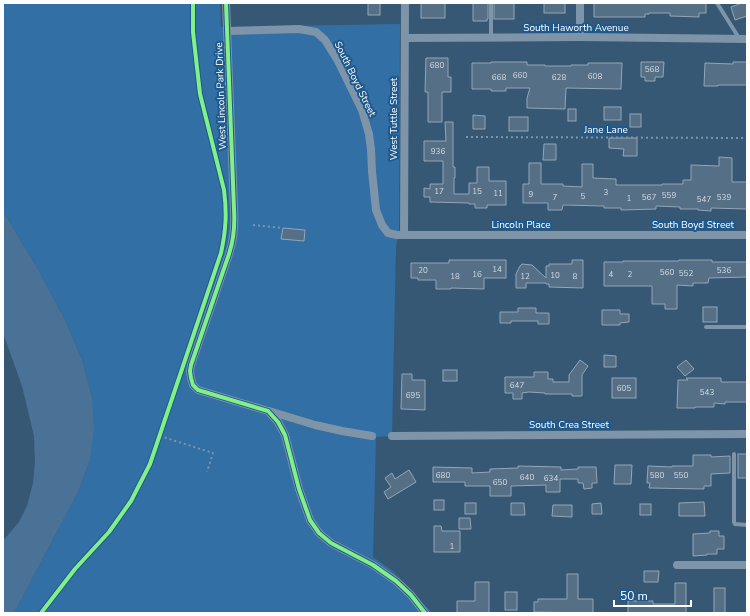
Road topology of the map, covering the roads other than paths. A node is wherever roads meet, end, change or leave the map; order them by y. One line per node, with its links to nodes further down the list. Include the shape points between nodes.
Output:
1 (226, 3): 6 (street, West Lincoln Park Drive)
2 (405, 3): 8 (street, West Tuttle Street)
3 (491, 3): 9 (lane)
4 (580, 3): 7 (street)
5 (717, 3): 10 (lane)
6 (227, 31): 11 (street, South Boyd Street, via 299,29 316,32 325,40 362,110 369,134 376,210 382,225 388,232); 16 (street, West Lincoln Park Drive, via 234,232 190,371 193,385 198,390)
7 (580, 37): 9 (street, South Haworth Avenue); 10 (street, South Haworth Avenue)
8 (405, 38): 9 (street, South Haworth Avenue); 11 (street, West Tuttle Street)
9 (490, 38)
10 (743, 39)
11 (404, 235): 12 (street, Lincoln Place)
12 (638, 235): 13 (street, South Boyd Street)
13 (747, 235)
14 (706, 327): 15 (lane)
15 (747, 327)
16 (268, 411): 18 (street, via 315,425); 24 (street, via 285,435 299,489 310,520 319,533 396,581)
17 (747, 434): 19 (street, South Crea Street)
18 (372, 436)
19 (392, 436)
20 (734, 454): 21 (lane, via 734,522)
21 (747, 525)
22 (677, 565): 23 (street)
23 (747, 565)
24 (425, 613)

